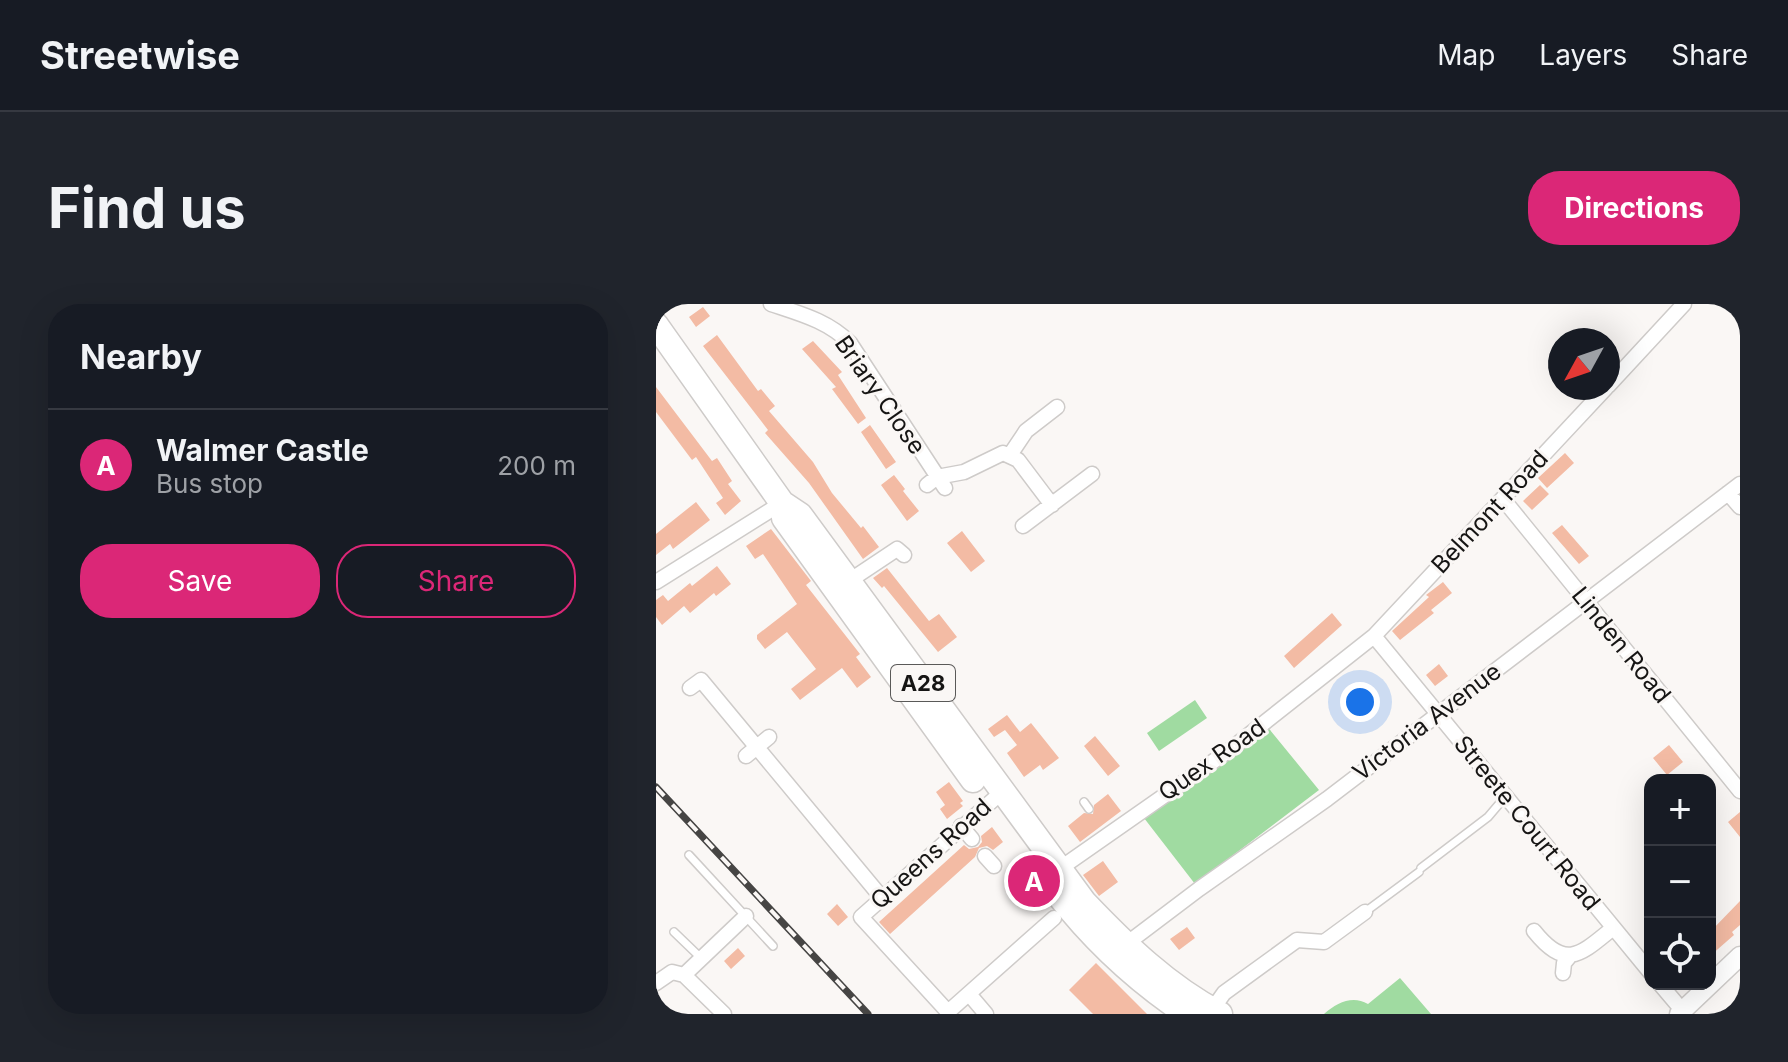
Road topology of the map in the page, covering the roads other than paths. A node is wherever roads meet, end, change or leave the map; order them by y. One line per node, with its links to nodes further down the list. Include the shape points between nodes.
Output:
1 (771, 304): 7 (street, Briary Close, via 823,322 850,343 936,483 997,454)
2 (1684, 304): 4 (street, Belmont Road)
3 (656, 325): 11 (highway, A28)
4 (1620, 373)
5 (1595, 400): 10 (street, Belmont Road)
6 (1057, 407): 7 (street, via 1026,431)
7 (1010, 455): 12 (street)
8 (1092, 474): 12 (street)
9 (1734, 488): 13 (street); 18 (street, Victoria Avenue)
10 (1503, 499): 18 (street, Linden Road); 19 (street, Belmont Road)
11 (782, 503): 16 (highway, A28, via 800,515); 17 (street); 20 (highway, A28, via 787,524)
12 (1052, 505): 14 (street)
13 (1740, 507)
14 (1023, 526)
15 (904, 555): 16 (street, via 897,549)
16 (849, 581): 20 (highway, A28)
17 (656, 582)
18 (1586, 601): 22 (street, Victoria Avenue); 23 (street, Linden Road)
19 (1374, 636): 22 (street, Streete Court Road); 29 (street, Quex Road, via 1231,749 1105,830)
20 (890, 652): 24 (highway, A28)
21 (690, 688): 30 (street, via 701,680)
22 (1438, 714): 25 (street, Streete Court Road); 38 (street, Victoria Avenue)
23 (1740, 791)
24 (996, 797): 26 (street, Queens Road); 29 (highway, A28)
25 (1505, 797): 31 (lane, via 1488,817); 34 (street, Streete Court Road)
26 (961, 826): 27 (street); 30 (street, Queens Road)
27 (972, 839)
28 (689, 855): 32 (lane)
29 (1052, 874): 38 (highway, A28, via 1084,902)
30 (882, 898): 47 (street, Queens Road, via 861,917 948,1012)
31 (1365, 912): 49 (street, via 1324,942 1297,940 1224,993)
32 (746, 916): 37 (lane); 41 (street)
33 (1054, 918): 47 (street)
34 (1613, 928): 40 (street, via 1580,955); 42 (street, Streete Court Road)
35 (1534, 931): 40 (street, via 1543,943)
36 (674, 932): 41 (lane)
37 (773, 946)
38 (1118, 950): 49 (highway, A28); 52 (highway, A28, via 1152,991)
39 (1740, 956): 48 (street)
40 (1569, 957): 43 (street)
41 (701, 958): 44 (street)
42 (1644, 965)
43 (1563, 973)
44 (678, 974): 45 (street); 50 (street)
45 (656, 983)
46 (1664, 990): 48 (street)
47 (969, 994): 51 (street)
48 (1680, 1012)
49 (1209, 1013)
50 (724, 1014)
51 (986, 1014)
52 (1187, 1014)

